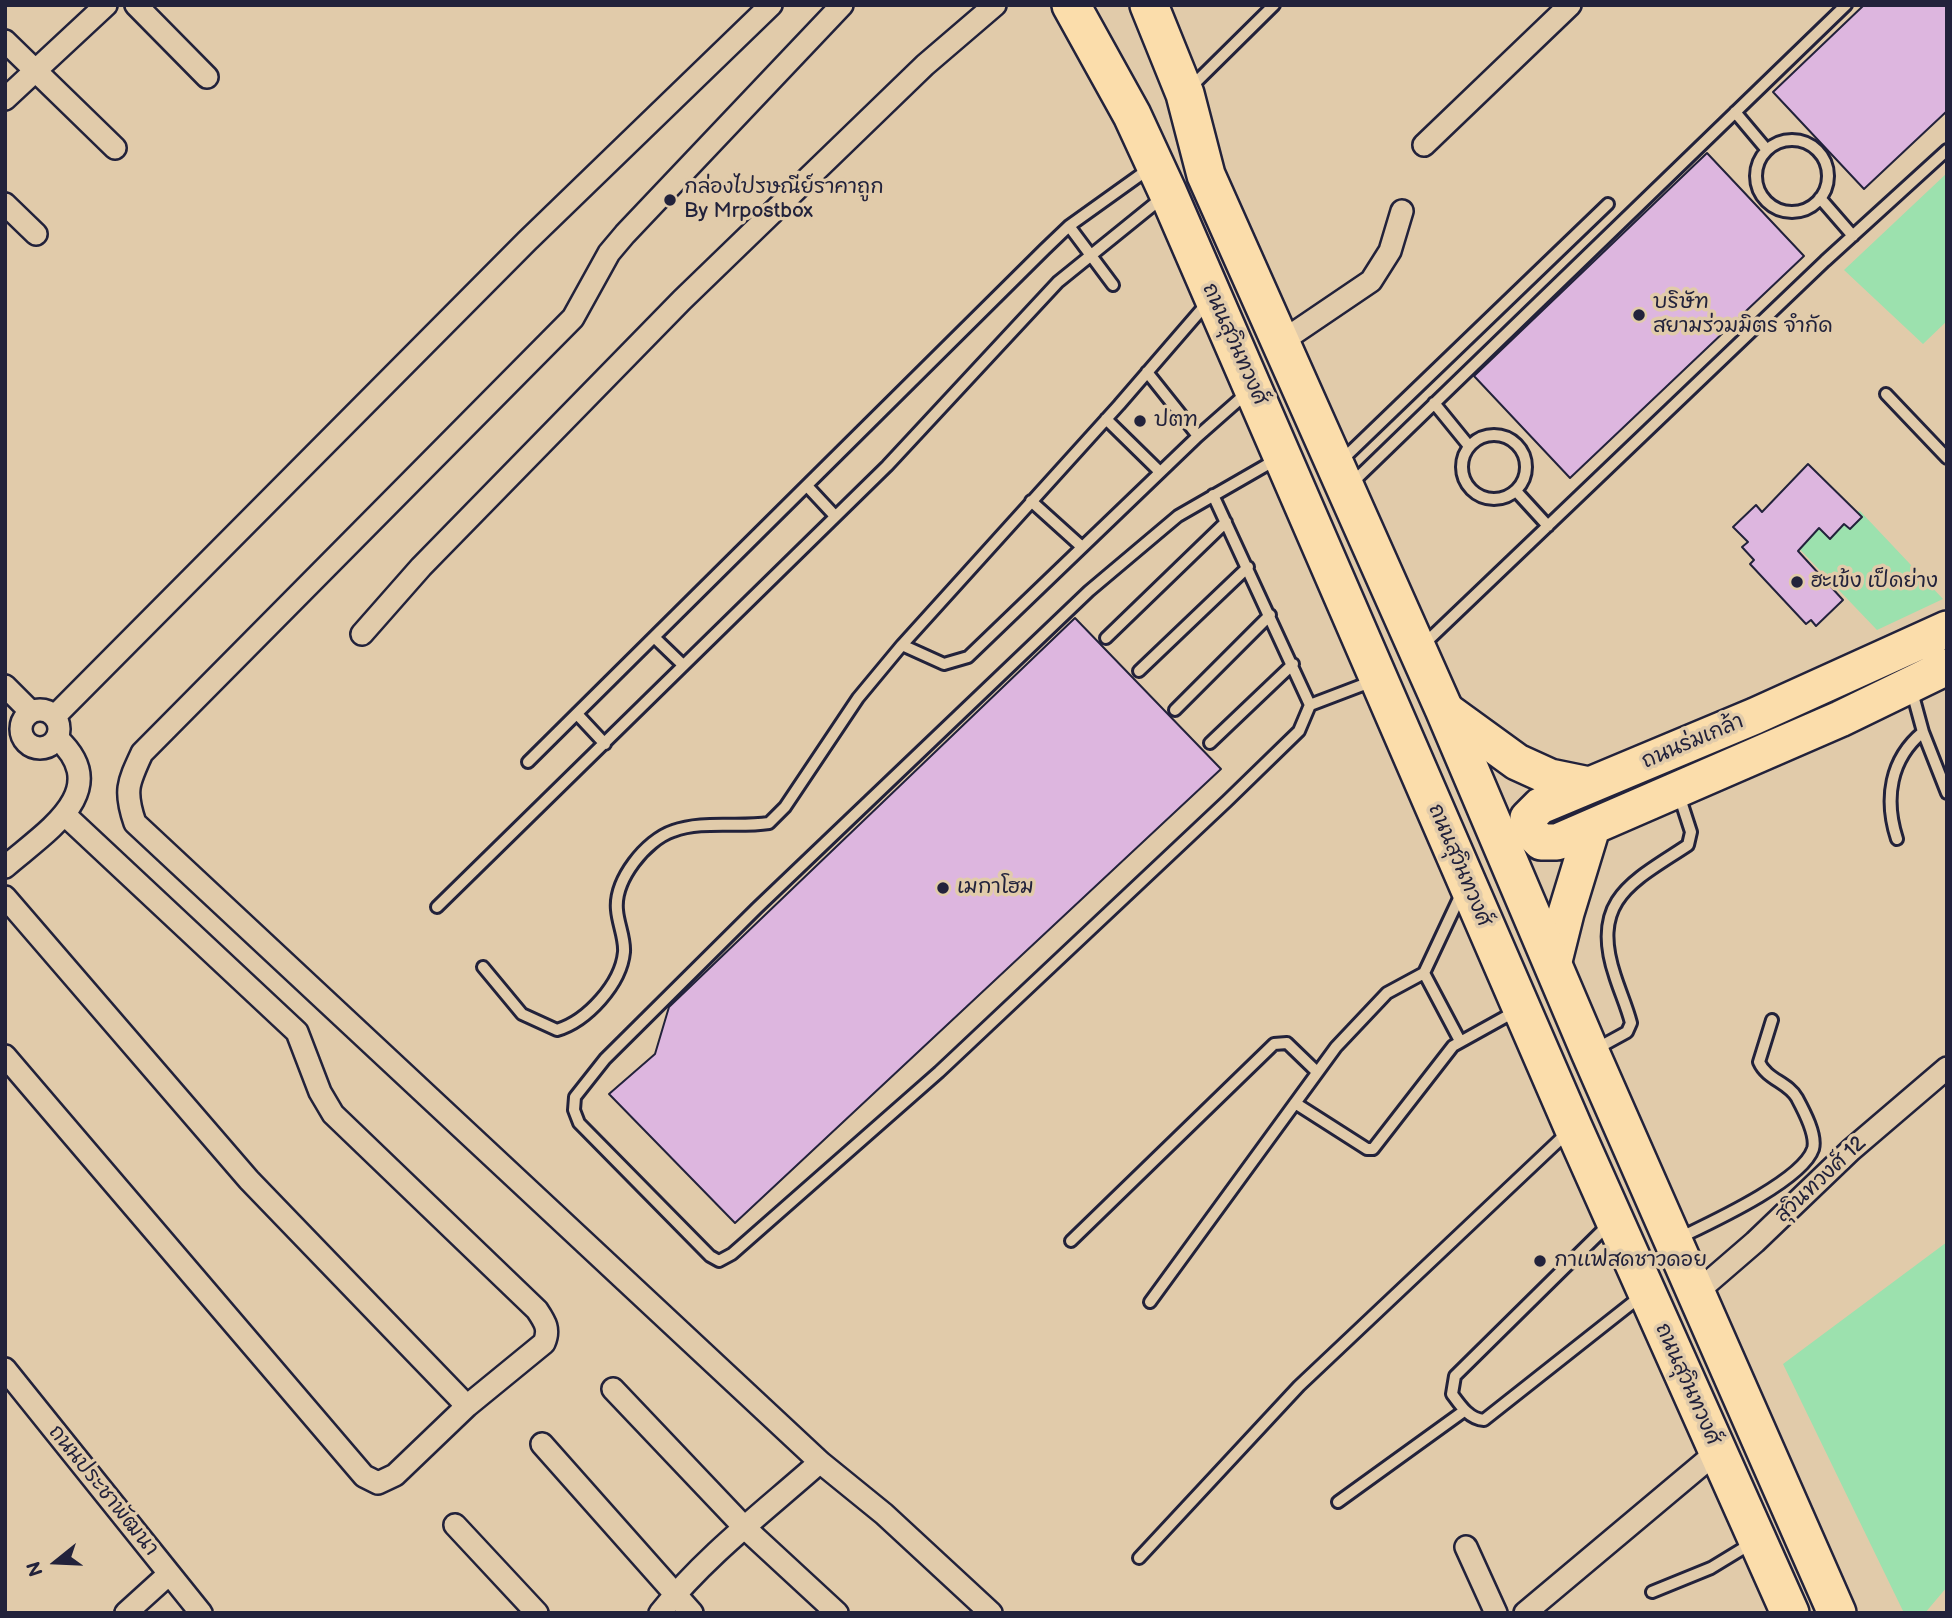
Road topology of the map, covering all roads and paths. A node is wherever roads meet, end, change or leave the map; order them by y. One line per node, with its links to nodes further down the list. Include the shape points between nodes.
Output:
1 (106, 5): 13 (street)
2 (136, 5): 14 (street)
3 (771, 5): 75 (street, via 527,241)
4 (842, 5): 116 (street, via 625,234 573,317 142,753 128,782 127,799 135,822)
5 (995, 5): 58 (street, via 925,65 682,300 421,567)
6 (1071, 5): 18 (highway, ถนนสุวินทวงศ์)
7 (1093, 5): 18 (highway, ถนนสุวินทวงศ์)
8 (1274, 5): 15 (lane)
9 (1570, 5): 19 (street)
10 (1846, 5): 17 (lane)
11 (1147, 7): 15 (highway, ถนนสุวินทวงศ์); 23 (highway, ถนนสุวินทวงศ์)
12 (5, 41): 13 (street)
13 (34, 72): 16 (street); 20 (street)
14 (207, 77)
15 (1185, 94): 23 (highway, ถนนสุวินทวงศ์)
16 (5, 99)
17 (1735, 113): 21 (lane); 39 (lane)
18 (1132, 115): 24 (highway, ถนนสุวินทวงศ์)
19 (1424, 145)
20 (115, 148)
21 (1767, 150): 25 (lane, via 1787,140 1818,152 1827,172); 25 (lane, via 1756,171 1762,196 1770,205 1794,212)
22 (1947, 150): 31 (lane)
23 (1206, 175): 35 (highway, ถนนสุวินทวงศ์)
24 (1161, 179): 29 (lane); 32 (lane); 34 (highway, ถนนสุวินทวงศ์)
25 (1820, 198): 31 (lane)
26 (5, 204): 30 (street)
27 (1608, 204): 46 (lane)
28 (1402, 211): 35 (street, via 1390,251 1371,281)
29 (1069, 226): 32 (lane); 47 (lane)
30 (36, 234)
31 (1853, 236): 53 (lane)
32 (1089, 255): 33 (lane); 51 (lane)
33 (1113, 285)
34 (1213, 296): 36 (lane); 37 (highway, ถนนสุวินทวงศ์)
35 (1281, 342): 46 (highway, ถนนสุวินทวงศ์)
36 (1147, 372): 40 (lane); 41 (lane)
37 (1254, 387): 41 (lane); 43 (highway, ถนนสุวินทวงศ์)
38 (1886, 394): 44 (lane)
39 (1434, 403): 42 (lane); 46 (lane)
40 (1106, 419): 45 (lane); 50 (lane)
41 (1198, 436): 45 (lane)
42 (1469, 446): 48 (lane, via 1463,472 1471,489 1498,499); 48 (lane, via 1477,439 1498,435 1517,443 1526,473)
43 (1283, 456): 49 (lane); 67 (highway, ถนนสุวินทวงศ์)
44 (1947, 458)
45 (1160, 472): 54 (lane)
46 (1342, 477): 62 (highway, ถนนสุวินทวงศ์)
47 (808, 487): 51 (lane); 59 (lane)
48 (1516, 491): 53 (lane)
49 (1213, 495): 52 (lane); 70 (lane, via 1154,534 1089,591 757,908 605,1059 575,1097 579,1123 710,1256 719,1261 732,1254 939,1072 1227,801 1299,731)
50 (1031, 501): 54 (lane); 61 (lane)
51 (835, 516): 64 (lane)
52 (1226, 522): 55 (lane); 60 (lane)
53 (1548, 526): 62 (lane)
54 (1082, 547): 61 (lane, via 968,657 944,664)
55 (1248, 566): 56 (lane); 66 (lane)
56 (1270, 615): 63 (lane); 72 (lane)
57 (1947, 629): 82 (main road, ถนนร่มเกล้า)
58 (362, 634)
59 (655, 638): 64 (lane); 74 (lane)
60 (1106, 638)
61 (902, 645): 93 (lane, via 858,698 785,807 769,822 691,826 670,832 634,864 616,907 624,951 617,973 595,1005 569,1026 557,1030 522,1014)
62 (1417, 651): 71 (highway, ถนนสุวินทวงศ์)
63 (1293, 664): 70 (lane); 78 (lane)
64 (683, 665): 79 (lane)
65 (1947, 667): 68 (main road, ถนนร่มเกล้า)
66 (1139, 671)
67 (1379, 679): 70 (lane); 89 (highway, ถนนสุวินทวงศ์)
68 (1910, 685): 76 (lane); 83 (main road, ถนนร่มเกล้า)
69 (5, 686): 73 (street)
70 (1310, 705)
71 (1444, 709): 82 (main road, via 1517,762 1550,777); 92 (highway, ถนนสุวินทวงศ์)
72 (1175, 710)
73 (31, 712): 75 (street, via 44,710); 77 (street, via 21,726 27,742 43,748)
74 (577, 714): 79 (lane); 80 (lane)
75 (55, 716): 77 (street)
76 (1923, 732): 81 (lane); 87 (lane, via 1907,746 1894,776 1890,804)
77 (57, 738): 85 (street, via 72,751 79,770 76,796)
78 (1210, 743)
79 (605, 744): 91 (lane)
80 (528, 762)
81 (1945, 777): 84 (lane)
82 (1589, 785): 86 (main road, ถนนร่มเกล้า, via 1535,809 1528,825 1535,838 1547,843)
83 (1677, 790): 86 (main road, ถนนร่มเกล้า); 98 (lane, via 1691,832 1688,845 1630,882 1609,925 1614,975 1631,1023 1627,1032)
84 (1947, 793)
85 (64, 814): 88 (street); 112 (street, via 297,1031 333,1114 537,1310 548,1334 544,1343)
86 (1592, 828): 92 (main road)
87 (1897, 839)
88 (5, 867)
89 (1466, 883): 94 (lane); 95 (highway, ถนนสุวินทวงศ์)
90 (5, 897): 112 (street, via 249,1180)
91 (437, 907)
92 (1553, 965): 98 (highway, ถนนสุวินทวงศ์)
93 (483, 967)
94 (1424, 973): 97 (lane); 101 (lane, via 1374,1005)
95 (1522, 1008): 97 (lane); 103 (highway, ถนนสุวินทวงศ์)
96 (1772, 1020): 106 (lane, via 1759,1062 1763,1071 1795,1094 1814,1148 1805,1163 1778,1184)
97 (1460, 1041): 102 (lane, via 1373,1149)
98 (1590, 1052): 106 (highway, ถนนสุวินทวงศ์)
99 (5, 1056): 112 (street, via 364,1476 378,1483 395,1475)
100 (1947, 1068): 108 (street, สุวินทวงศ์ 12)
101 (1317, 1072): 102 (lane); 105 (lane, via 1287,1044 1274,1044)
102 (1295, 1102): 109 (lane)
103 (1573, 1127): 104 (highway, ถนนสุวินทวงศ์); 122 (lane, via 1299,1385)
104 (1614, 1219): 107 (highway, ถนนสุวินทวงศ์); 113 (lane, via 1455,1377 1452,1394)
105 (1071, 1241)
106 (1674, 1241): 108 (highway, ถนนสุวินทวงศ์)
107 (1646, 1292): 113 (lane, via 1493,1414 1477,1420); 115 (highway, ถนนสุวินทวงศ์)
108 (1696, 1293): 127 (highway, ถนนสุวินทวงศ์)
109 (1150, 1302)
110 (5, 1369): 123 (street, ถนนประชาพัฒนา)
111 (612, 1389): 119 (street)
112 (467, 1406)
113 (1464, 1411): 117 (lane)
114 (542, 1444): 125 (street)
115 (1718, 1451): 120 (highway, ถนนสุวินทวงศ์); 136 (street)
116 (820, 1462): 119 (street); 134 (street)
117 (1338, 1502)
118 (455, 1525): 130 (street)
119 (745, 1528): 125 (street); 133 (street)
120 (1757, 1540): 124 (lane, via 1711,1568); 126 (highway, ถนนสุวินทวงศ์)
121 (1466, 1547): 135 (street)
122 (1139, 1558)
123 (169, 1574): 128 (street); 129 (street, ถนนประชาพัฒนา)
124 (1651, 1592)
125 (674, 1595): 131 (street); 132 (street)
126 (1781, 1608)
127 (1837, 1608)
128 (126, 1613)
129 (201, 1613)
130 (537, 1613)
131 (660, 1613)
132 (692, 1613)
133 (837, 1613)
134 (991, 1613)
135 (1496, 1613)
136 (1525, 1613)

